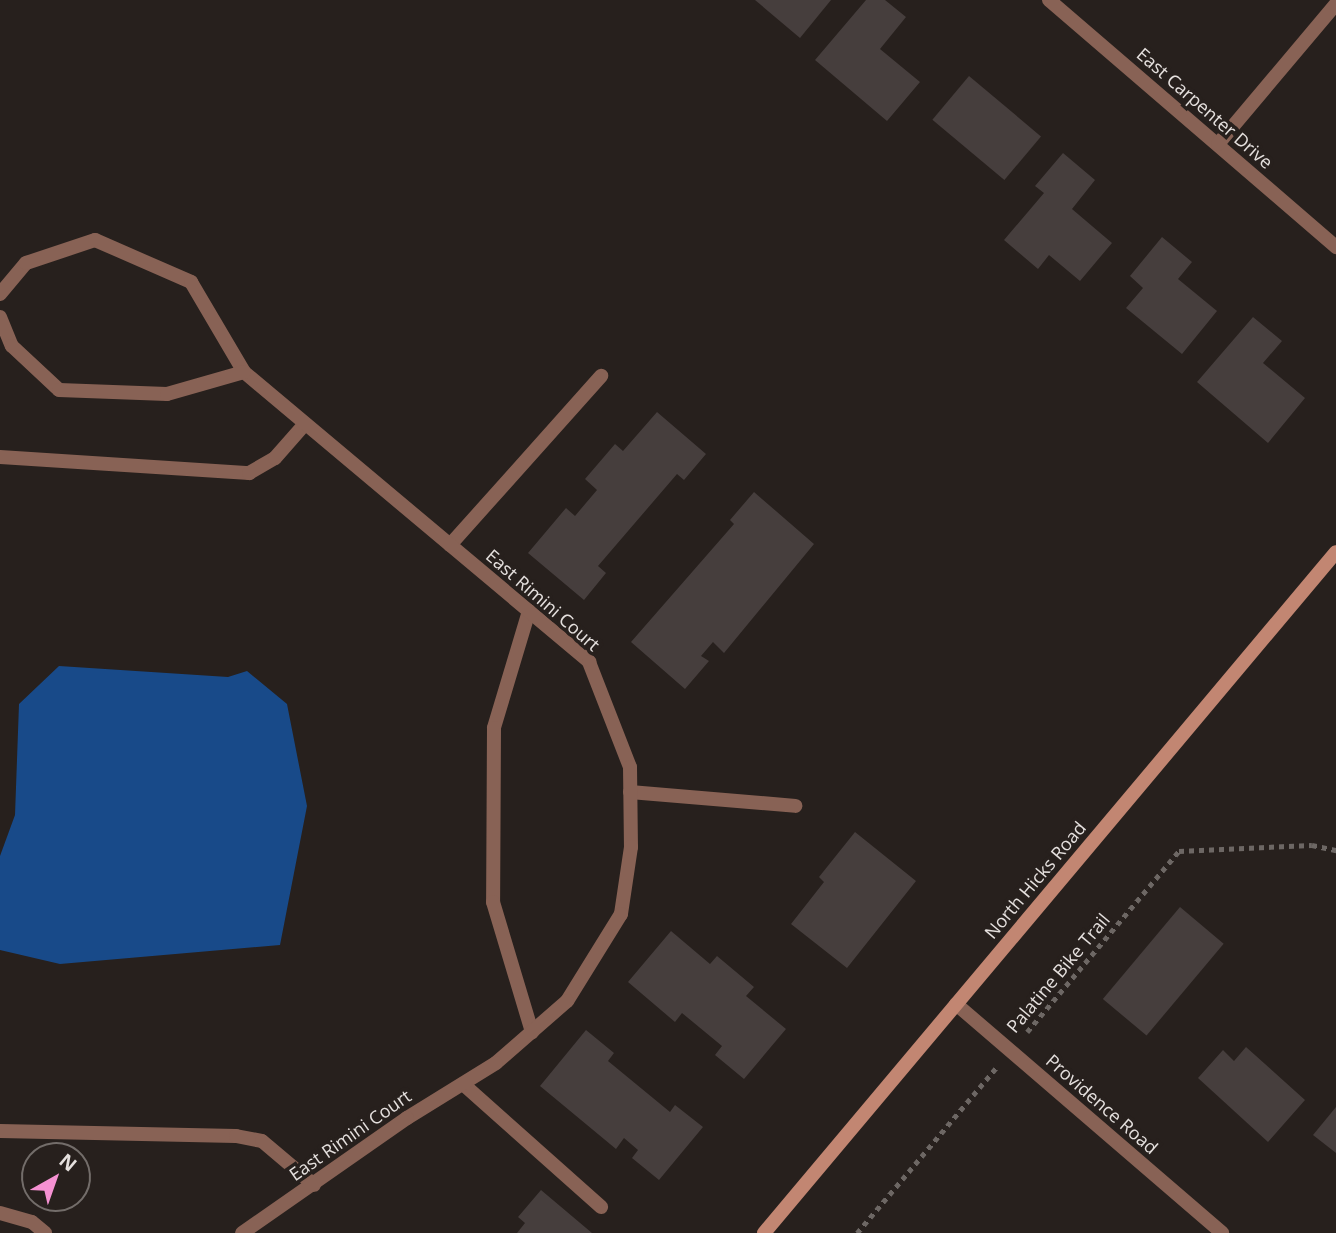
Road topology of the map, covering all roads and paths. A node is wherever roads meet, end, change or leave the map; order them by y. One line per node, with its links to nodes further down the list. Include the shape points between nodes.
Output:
1 (1049, 0): 3 (street, East Carpenter Drive)
2 (1336, 4): 3 (street)
3 (1218, 144): 4 (street, East Carpenter Drive)
4 (1336, 247)
5 (0, 295): 7 (street, East Rimini Court, via 26,263 95,240 191,282)
6 (0, 317): 7 (street, via 12,346 59,390 167,394)
7 (244, 372): 9 (street, East Rimini Court)
8 (601, 376): 11 (street)
9 (305, 424): 10 (street, via 275,458 249,473); 11 (street, East Rimini Court)
10 (0, 457)
11 (450, 545): 13 (street, East Rimini Court)
12 (1336, 552): 17 (main road, North Hicks Road)
13 (529, 611): 14 (street, East Rimini Court, via 589,662 630,767); 18 (street, via 494,727 493,902)
14 (630, 792): 15 (street); 18 (street, East Rimini Court, via 631,848 621,914 567,1001)
15 (795, 806)
16 (1336, 850): 19 (path, Palatine Bike Trail, via 1312,845 1179,850)
17 (956, 1004): 19 (street, Providence Road); 28 (main road, North Hicks Road)
18 (532, 1032): 20 (street, East Rimini Court)
19 (1011, 1051): 25 (street, Providence Road); 29 (path, Palatine Bike Trail)
20 (463, 1084): 22 (street, East Rimini Court); 23 (street)
21 (0, 1131): 22 (street, via 262,1140)
22 (314, 1185): 27 (street, East Rimini Court)
23 (601, 1208)
24 (0, 1213): 26 (street, via 32,1222)
25 (1217, 1231)
26 (45, 1233)
27 (242, 1233)
28 (764, 1233)
29 (857, 1233)

